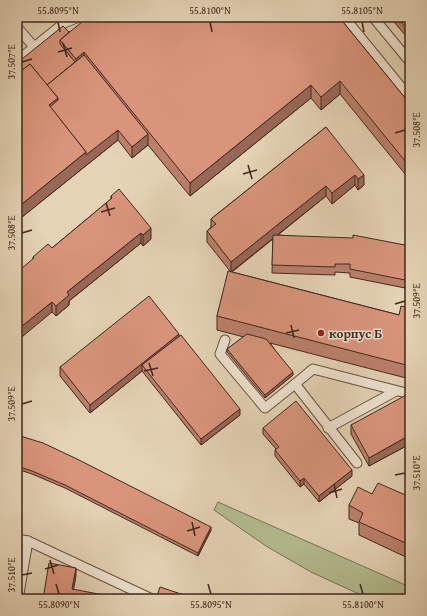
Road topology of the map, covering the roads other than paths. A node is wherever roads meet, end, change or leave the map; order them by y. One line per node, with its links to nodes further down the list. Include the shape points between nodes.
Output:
1 (79, 17): 5 (lane, via 64,23)
2 (344, 17): 8 (lane)
3 (373, 17): 7 (lane)
4 (17, 27): 5 (lane)
5 (34, 47): 6 (lane)
6 (17, 61)
7 (410, 62)
8 (410, 98)
9 (226, 340): 10 (lane, via 220,354 264,408)
10 (295, 384): 11 (lane, via 313,369); 13 (lane)
11 (396, 391): 12 (lane); 13 (lane)
12 (410, 394)
13 (328, 428): 14 (lane)
14 (357, 463)
15 (17, 539): 16 (lane)
16 (28, 541): 17 (lane); 18 (lane)
17 (18, 599)
18 (152, 599)

